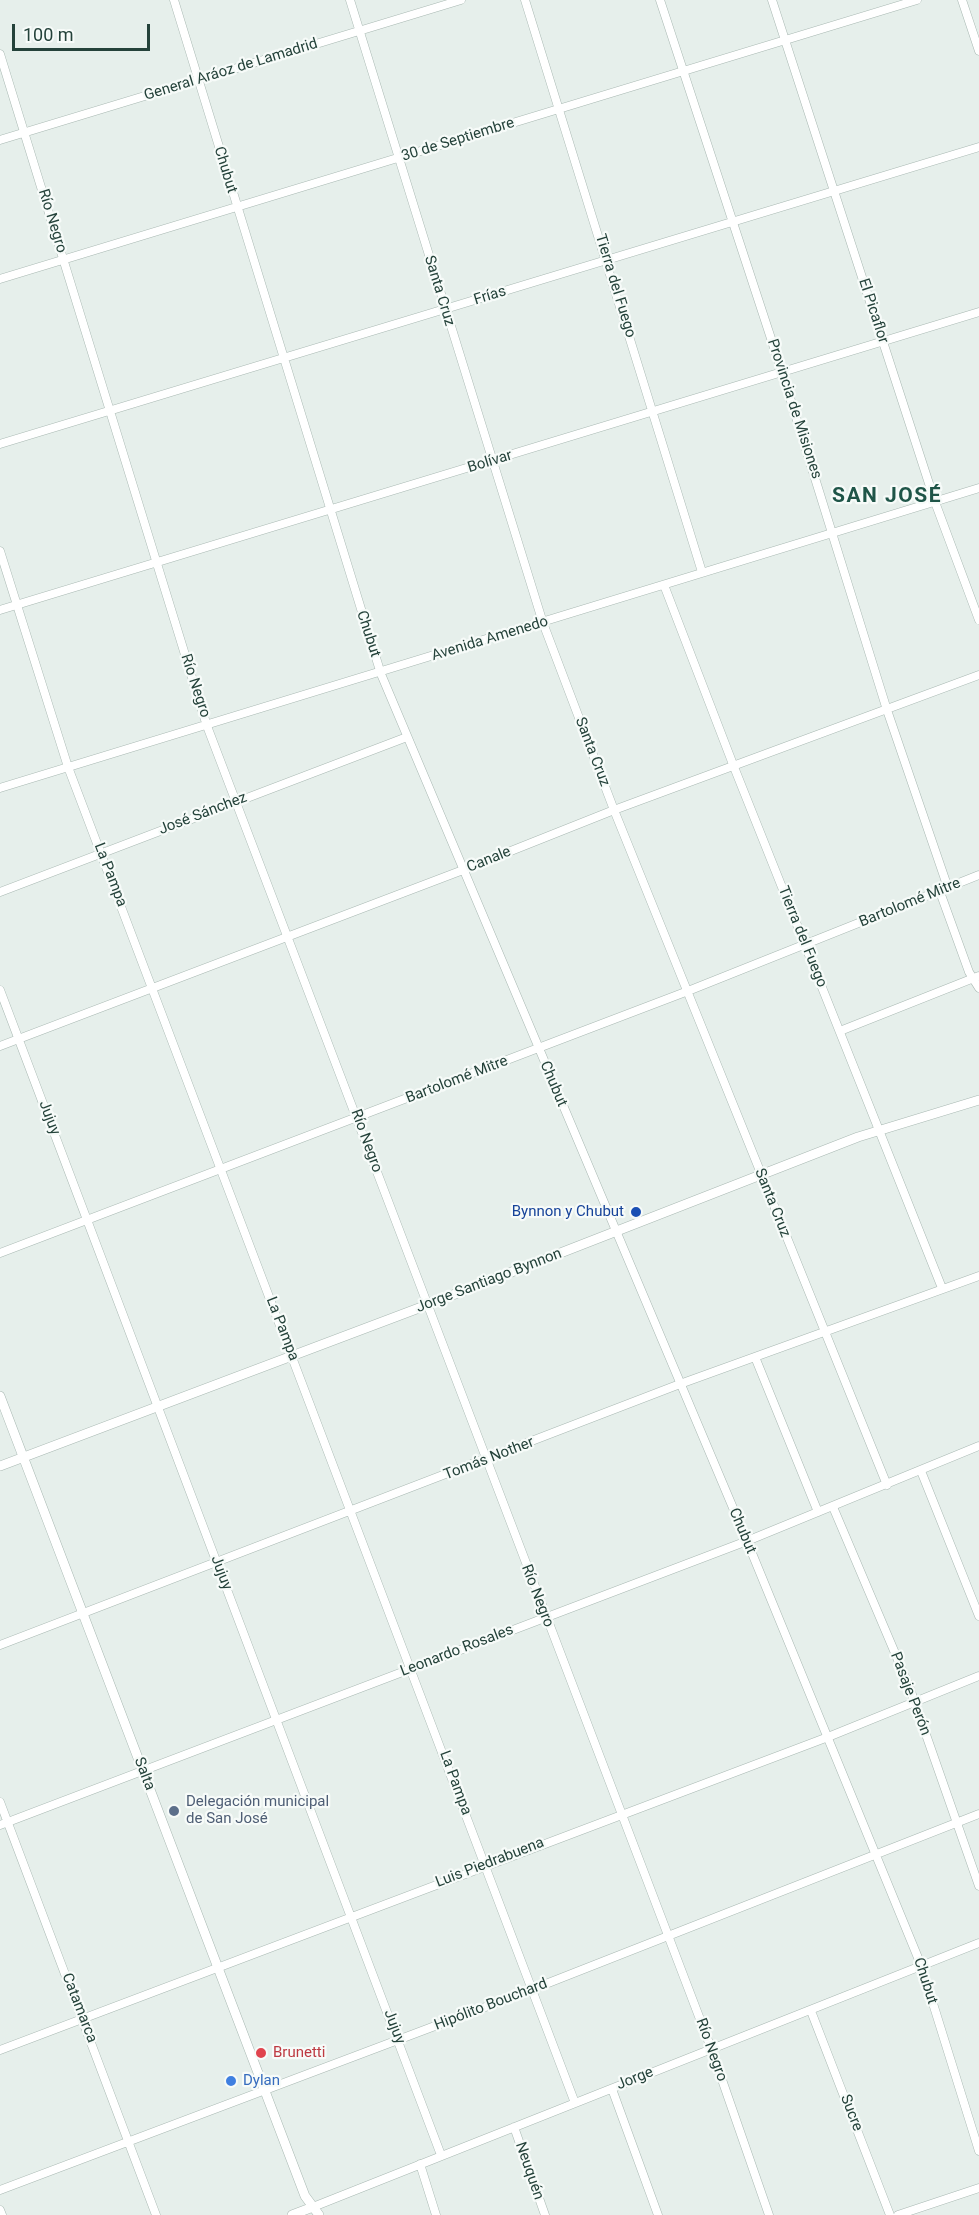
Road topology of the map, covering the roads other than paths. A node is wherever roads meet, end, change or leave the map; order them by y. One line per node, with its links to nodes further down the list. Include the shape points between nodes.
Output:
1 (174, 0): 14 (street, Chubut)
2 (350, 0): 9 (street, Santa Cruz)
3 (461, 0): 9 (street, General Aráoz de Lamadrid)
4 (525, 0): 15 (street, Tierra del Fuego)
5 (660, 0): 13 (street, Provincia de Misiones)
6 (772, 0): 10 (street, El Picaflor)
7 (917, 0): 10 (street, 30 de Septiembre)
8 (962, 0): 11 (street)
9 (359, 31): 14 (street, General Aráoz de Lamadrid); 19 (street, Santa Cruz)
10 (786, 40): 13 (street, 30 de Septiembre); 20 (street, El Picaflor)
11 (979, 51)
12 (0, 54): 16 (street, Río Negro)
13 (682, 72): 15 (street, 30 de Septiembre); 22 (street, Provincia de Misiones)
14 (197, 80): 16 (street, General Aráoz de Lamadrid); 21 (street, Chubut)
15 (560, 108): 19 (street, 30 de Septiembre); 24 (street, Tierra del Fuego)
16 (25, 132): 17 (street, General Aráoz de Lamadrid); 23 (street, Río Negro)
17 (0, 140)
18 (979, 147): 20 (street, Frías)
19 (400, 158): 21 (street, 30 de Septiembre); 26 (street, Santa Cruz)
20 (833, 192): 22 (street, Frías); 28 (street, El Picaflor)
21 (237, 208): 23 (street, 30 de Septiembre); 29 (street, Chubut)
22 (734, 223): 24 (street, Frías); 30 (street, Provincia de Misiones)
23 (64, 261): 25 (street, 30 de Septiembre); 31 (street, Río Negro)
24 (607, 261): 26 (street, Frías); 32 (street, Tierra del Fuego)
25 (0, 279)
26 (445, 310): 29 (street, Frías); 34 (street, Santa Cruz)
27 (979, 312): 28 (street, Bolívar)
28 (884, 342): 30 (street, Bolívar); 36 (street, El Picaflor)
29 (282, 359): 31 (street, Frías); 37 (street, Chubut)
30 (782, 372): 32 (street, Bolívar); 38 (street, Provincia de Misiones)
31 (109, 411): 33 (street, Frías); 40 (street, Río Negro)
32 (654, 412): 34 (street, Bolívar); 41 (street, Tierra del Fuego)
33 (0, 444)
34 (492, 461): 37 (street, Bolívar); 46 (street, Santa Cruz)
35 (979, 488): 36 (street, Avenida Amenedo)
36 (935, 502): 38 (street, Avenida Amenedo); 45 (street, El Picaflor)
37 (328, 511): 40 (street, Bolívar); 47 (street, Chubut)
38 (832, 531): 41 (street, Avenida Amenedo); 49 (street, Provincia de Misiones)
39 (0, 551): 43 (street, La Pampa)
40 (155, 564): 43 (street, Bolívar); 50 (street, Río Negro)
41 (702, 572): 42 (street, Avenida Amenedo)
42 (664, 585): 46 (street, Avenida Amenedo); 52 (street, Tierra del Fuego)
43 (16, 605): 44 (street, Bolívar); 53 (street, La Pampa)
44 (0, 610)
45 (979, 620)
46 (543, 623): 47 (street, Avenida Amenedo); 56 (street, Santa Cruz)
47 (381, 674): 50 (street, Avenida Amenedo); 51 (street, Chubut)
48 (979, 675): 49 (street, Canale)
49 (887, 710): 52 (street, Canale); 60 (street, Provincia de Misiones)
50 (207, 726): 53 (street, Avenida Amenedo); 55 (street, Río Negro)
51 (407, 737): 55 (street, José Sánchez); 58 (street, Chubut)
52 (734, 767): 56 (street, Canale); 63 (street, Tierra del Fuego)
53 (68, 768): 54 (street, Avenida Amenedo); 57 (street, La Pampa)
54 (0, 788)
55 (236, 801): 57 (street, José Sánchez); 62 (street, Río Negro)
56 (614, 810): 58 (street, Canale); 68 (street, Santa Cruz)
57 (102, 854): 61 (street, José Sánchez); 65 (street, La Pampa)
58 (463, 870): 62 (street, Canale); 72 (street, Chubut)
59 (979, 875): 60 (street, Bartolomé Mitre)
60 (944, 890): 63 (street, Bartolomé Mitre); 64 (street, Provincia de Misiones)
61 (0, 892)
62 (287, 936): 65 (street, Canale); 74 (street, Río Negro)
63 (805, 946): 68 (street, Bartolomé Mitre); 69 (street, Tierra del Fuego)
64 (976, 977): 66 (street, Provincia de Misiones); 69 (street)
65 (153, 988): 70 (street, Canale); 76 (street, La Pampa)
66 (979, 988)
67 (0, 990): 70 (street, Jujuy)
68 (688, 991): 72 (street, Bartolomé Mitre); 77 (street, Santa Cruz)
69 (840, 1031): 75 (street, Tierra del Fuego)
70 (19, 1039): 71 (street, Canale); 78 (street, Jujuy)
71 (0, 1046)
72 (538, 1049): 74 (street, Bartolomé Mitre); 79 (street, Chubut)
73 (979, 1100): 75 (street, Jorge Santiago Bynnon)
74 (357, 1118): 76 (street, Bartolomé Mitre); 83 (street, Río Negro)
75 (880, 1130): 77 (street, Jorge Santiago Bynnon); 82 (street, Tierra del Fuego)
76 (222, 1171): 78 (street, Bartolomé Mitre); 85 (street, La Pampa)
77 (760, 1174): 79 (street, Jorge Santiago Bynnon); 84 (street, Santa Cruz)
78 (88, 1221): 80 (street, Bartolomé Mitre); 89 (street, Jujuy)
79 (615, 1232): 83 (street, Jorge Santiago Bynnon); 87 (street, Chubut)
80 (0, 1253)
81 (979, 1276): 82 (street, Tomás Nother)
82 (942, 1288): 84 (street, Tomás Nother)
83 (427, 1305): 85 (street, Jorge Santiago Bynnon); 92 (street, Río Negro)
84 (825, 1331): 86 (street, Tomás Nother); 95 (street, Santa Cruz)
85 (291, 1355): 89 (street, Jorge Santiago Bynnon); 97 (street, La Pampa)
86 (755, 1357): 87 (street, Tomás Nother); 98 (street)
87 (680, 1384): 92 (street, Tomás Nother); 99 (street, Chubut)
88 (0, 1396): 91 (street, Salta)
89 (157, 1406): 91 (street, Jorge Santiago Bynnon); 100 (street, Jujuy)
90 (979, 1446): 94 (street, Leonardo Rosales)
91 (24, 1457): 93 (street, Jorge Santiago Bynnon); 101 (street, Salta)
92 (486, 1460): 97 (street, Tomás Nother); 103 (street, Río Negro)
93 (0, 1466)
94 (921, 1471): 95 (street, Leonardo Rosales); 102 (street)
95 (888, 1485): 96 (street, Leonardo Rosales)
96 (833, 1507): 98 (street, Leonardo Rosales); 107 (street, Pasaje Perón)
97 (351, 1511): 100 (street, Tomás Nother); 105 (street, La Pampa)
98 (818, 1512): 99 (street, Leonardo Rosales)
99 (747, 1541): 103 (street, Leonardo Rosales); 109 (street, Chubut)
100 (217, 1563): 101 (street, Tomás Nother); 108 (street, Jujuy)
101 (84, 1615): 104 (street, Tomás Nother); 110 (street, Salta)
102 (979, 1616)
103 (545, 1618): 105 (street, Leonardo Rosales); 112 (street, Río Negro)
104 (0, 1645)
105 (412, 1668): 108 (street, Leonardo Rosales); 117 (street, La Pampa)
106 (979, 1676): 107 (street, Luis Piedrabuena)
107 (914, 1701): 109 (street, Luis Piedrabuena); 114 (street, Pasaje Perón)
108 (276, 1720): 110 (street, Leonardo Rosales); 119 (street, Jujuy)
109 (828, 1737): 112 (street, Luis Piedrabuena); 116 (street, Chubut)
110 (143, 1772): 115 (street, Leonardo Rosales); 123 (street, Salta)
111 (0, 1802): 115 (street, Catamarca)
112 (621, 1813): 117 (street, Luis Piedrabuena); 120 (street, Río Negro)
113 (979, 1814): 114 (street, Hipólito Bouchard)
114 (958, 1822): 116 (street, Hipólito Bouchard); 118 (street, Pasaje Perón)
115 (4, 1824): 126 (street, Catamarca)
116 (877, 1855): 120 (street, Hipólito Bouchard); 122 (street, Chubut)
117 (485, 1865): 119 (street, Luis Piedrabuena); 124 (street, La Pampa)
118 (979, 1886)
119 (352, 1916): 123 (street, Luis Piedrabuena); 127 (street, Jujuy)
120 (668, 1936): 124 (street, Hipólito Bouchard); 128 (street, Río Negro)
121 (979, 1943): 122 (street, Jorge)
122 (921, 1965): 125 (street, Jorge); 135 (street, Chubut)
123 (217, 1967): 126 (street, Luis Piedrabuena); 131 (street, Salta)
124 (533, 1989): 127 (street, Hipólito Bouchard); 132 (street, La Pampa)
125 (811, 2011): 128 (street, Jorge); 150 (street, Sucre)
126 (83, 2020): 129 (street, Luis Piedrabuena); 134 (street, Catamarca)
127 (400, 2040): 131 (street, Hipólito Bouchard); 136 (street, Jujuy)
128 (711, 2048): 130 (street, Jorge); 149 (street, Río Negro)
129 (0, 2050)
130 (612, 2089): 132 (street, Jorge); 148 (street)
131 (264, 2090): 134 (street, Hipólito Bouchard); 140 (street, Salta, via 304,2196)
132 (575, 2103): 133 (street, Jorge)
133 (514, 2127): 136 (street, Jorge); 147 (street, Neuquén)
134 (130, 2142): 139 (street, Hipólito Bouchard); 143 (street, Catamarca)
135 (979, 2151)
136 (441, 2155): 137 (street, Jorge)
137 (420, 2164): 140 (street, Jorge); 146 (street)
138 (979, 2188): 151 (street)
139 (0, 2190)
140 (313, 2207): 144 (street, Jorge); 145 (street, Salta)
141 (0, 2210): 142 (street)
142 (2, 2215)
143 (156, 2215)
144 (292, 2215)
145 (319, 2215)
146 (436, 2215)
147 (545, 2215)
148 (658, 2215)
149 (769, 2215)
150 (890, 2215)
151 (898, 2215)

